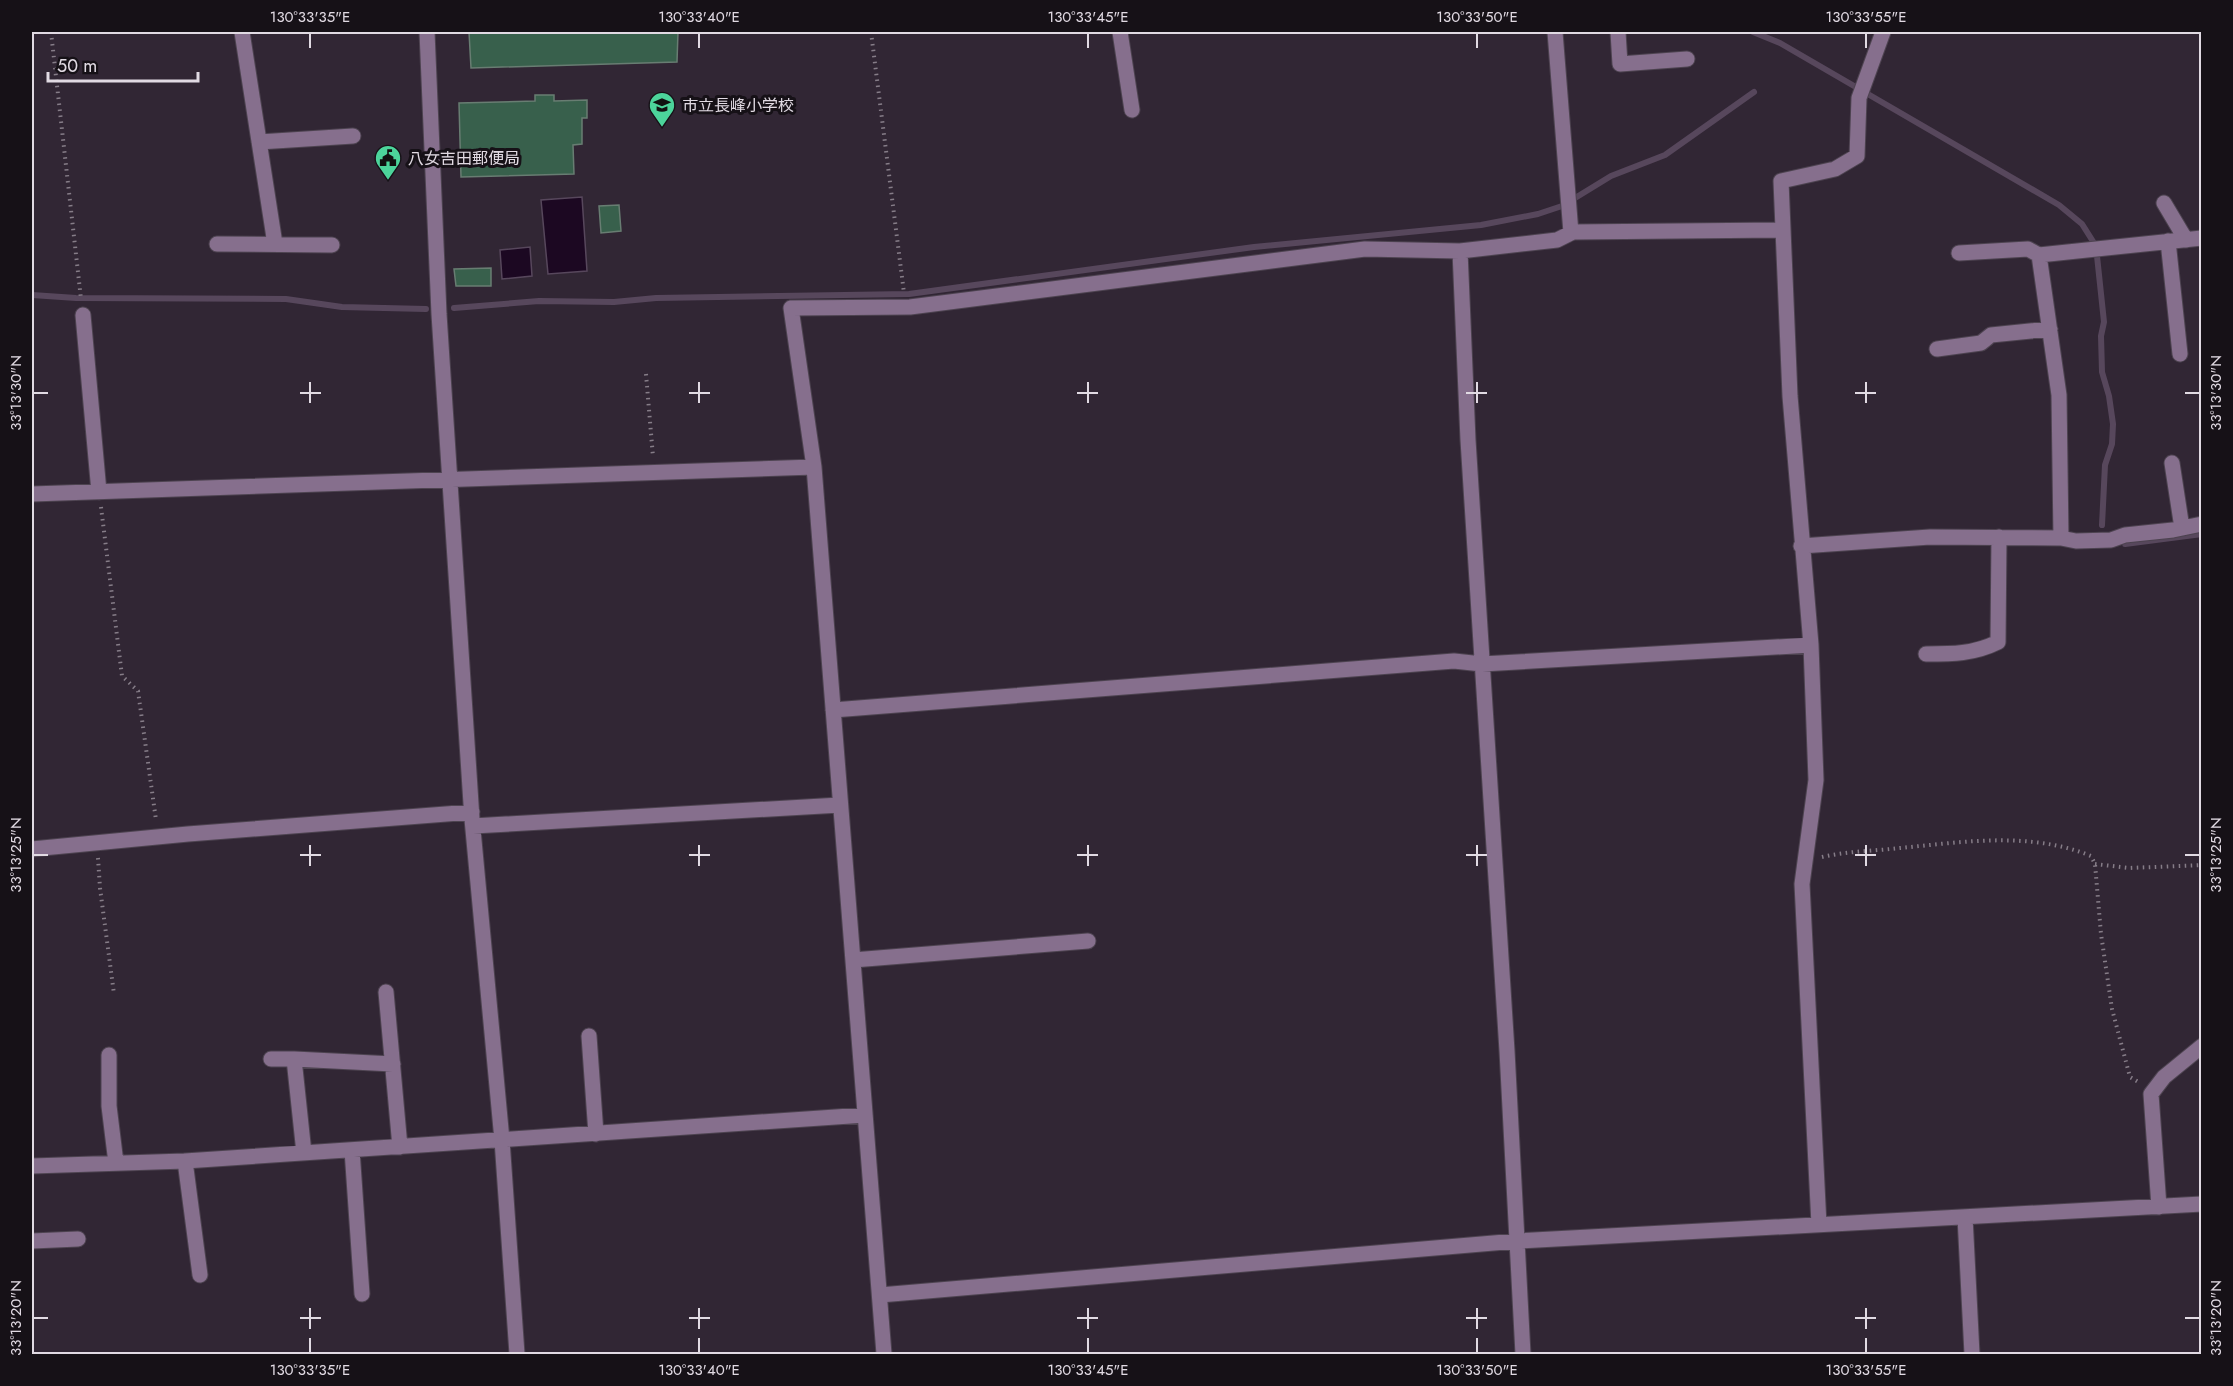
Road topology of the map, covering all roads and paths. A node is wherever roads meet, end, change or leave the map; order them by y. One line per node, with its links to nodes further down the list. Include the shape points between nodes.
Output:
1 (51, 32): 26 (path)
2 (242, 32): 12 (street)
3 (427, 32): 34 (street)
4 (871, 32): 25 (path)
5 (1120, 32): 10 (street)
6 (1556, 32): 15 (street)
7 (1618, 32): 9 (street, via 1620,64)
8 (1883, 32): 14 (street, via 1859,98 1857,156 1835,169 1781,181)
9 (1687, 58)
10 (1132, 110)
11 (353, 136): 12 (street)
12 (259, 142): 20 (street)
13 (2164, 203): 17 (street)
14 (1783, 230): 15 (street); 41 (street)
15 (1571, 233): 22 (street, via 1557,240)
16 (2202, 238): 17 (street)
17 (2186, 240): 18 (street)
18 (2168, 242): 24 (street); 29 (street)
19 (217, 244): 20 (street)
20 (275, 244): 21 (street)
21 (332, 245)
22 (1460, 251): 32 (street, via 1365,249 910,307 791,308); 44 (street)
23 (1959, 254): 24 (street, via 2028,249)
24 (2039, 255): 27 (street)
25 (904, 288)
26 (83, 315): 35 (street)
27 (2050, 329): 28 (street, via 1991,335 1982,343); 40 (street, via 2059,395)
28 (1937, 349)
29 (2180, 354)
30 (646, 374): 33 (path)
31 (2172, 463): 38 (street)
32 (814, 467): 33 (street); 45 (street)
33 (654, 473): 34 (street)
34 (450, 480): 35 (street); 47 (street)
35 (99, 492): 36 (street); 48 (path, via 122,676 138,691)
36 (32, 494)
37 (2202, 524): 38 (street)
38 (2182, 528): 40 (street, via 2111,540)
39 (1999, 537): 40 (street); 41 (street, via 1930,537); 43 (street, via 1998,642 1963,654)
40 (2061, 538)
41 (1801, 546): 42 (street)
42 (1811, 645): 44 (street); 51 (street, via 1816,780)
43 (1926, 654)
44 (1482, 664): 45 (street, via 1455,661); 80 (street)
45 (833, 710): 46 (street)
46 (840, 805): 47 (street); 55 (street)
47 (472, 820): 48 (street); 67 (street)
48 (159, 837): 49 (street)
49 (97, 843): 50 (street); 57 (path)
50 (32, 849)
51 (1805, 861): 52 (path, via 1982,840 2072,848 2091,856); 77 (street, via 1802,884)
52 (2095, 864): 53 (path, via 2129,868); 64 (path, via 2115,1020 2130,1077)
53 (2202, 864)
54 (1088, 941): 55 (street)
55 (853, 960): 65 (street)
56 (387, 992): 63 (street)
57 (114, 994)
58 (589, 1036): 66 (street)
59 (2202, 1046): 64 (street)
60 (109, 1055): 72 (street, via 109,1106)
61 (271, 1059): 62 (street)
62 (294, 1059): 63 (street); 70 (street)
63 (393, 1064): 68 (street)
64 (2153, 1091): 75 (street)
65 (865, 1115): 66 (street); 83 (street)
66 (596, 1134): 67 (street)
67 (502, 1140): 68 (street); 84 (street)
68 (400, 1147): 69 (street)
69 (352, 1150): 70 (street); 82 (street)
70 (304, 1153): 71 (street)
71 (185, 1161): 72 (street); 81 (street)
72 (116, 1163): 73 (street)
73 (32, 1166)
74 (2202, 1204): 75 (street)
75 (2159, 1207): 76 (street)
76 (1965, 1217): 77 (street); 87 (street)
77 (1819, 1225): 80 (street)
78 (78, 1239): 79 (street)
79 (32, 1241)
80 (1517, 1241): 83 (street); 86 (street)
81 (200, 1275)
82 (362, 1294)
83 (880, 1295): 85 (street)
84 (516, 1354)
85 (884, 1354)
86 (1523, 1354)
87 (1972, 1354)

